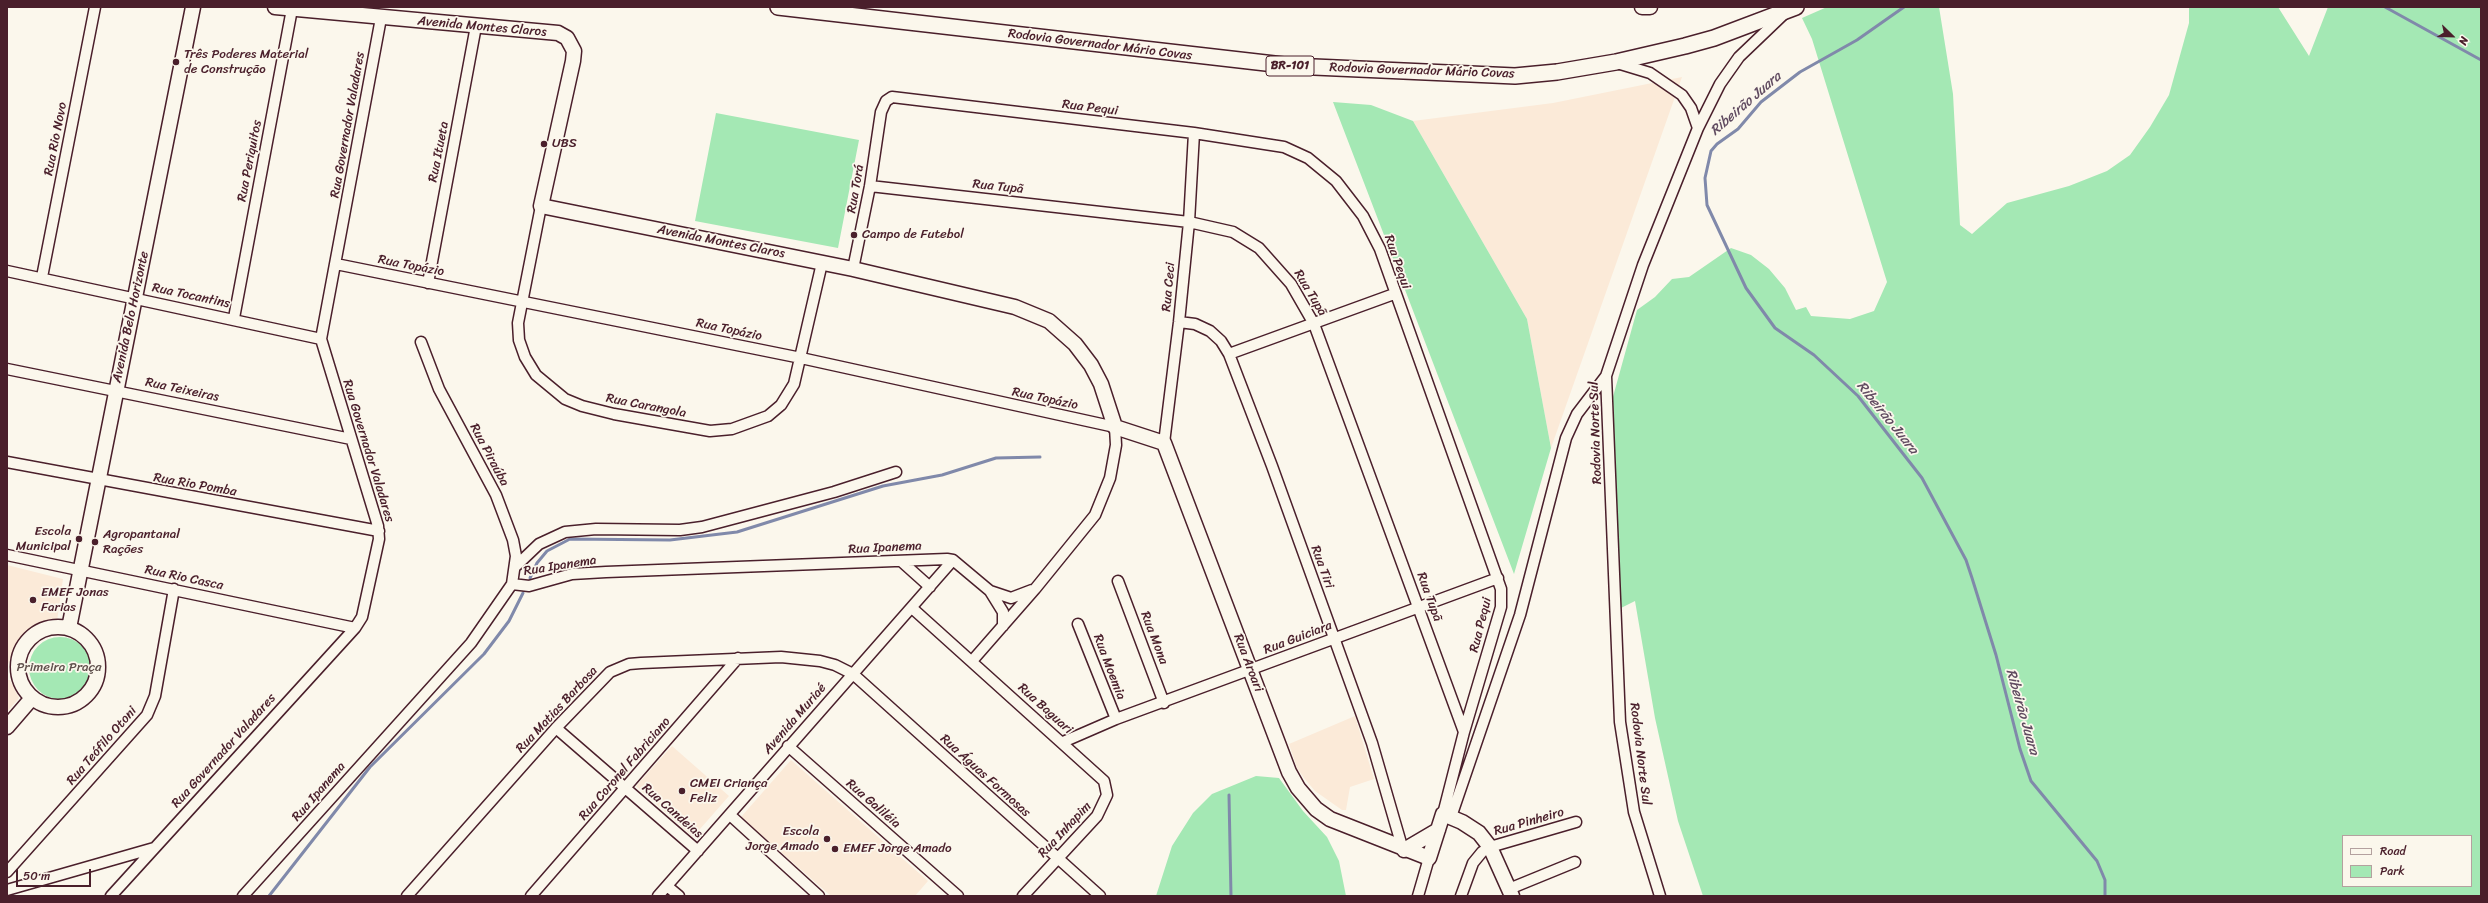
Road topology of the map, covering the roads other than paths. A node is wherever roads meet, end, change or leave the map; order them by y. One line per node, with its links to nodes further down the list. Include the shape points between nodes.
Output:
1 (95, 7): 22 (street, Rua Rio Novo)
2 (193, 7): 25 (street, Avenida Belo Horizonte)
3 (274, 7): 7 (street, Avenida Montes Claros)
4 (778, 7): 11 (main road, Rodovia Governador Mário Covas / BR-101, via 1292,66 1515,76)
5 (1642, 7): 6 (street)
6 (1650, 7)
7 (292, 9): 9 (street, Avenida Montes Claros); 27 (street, Rua Periquitos)
8 (1791, 10): 11 (main road, Rodovia Governador Mário Covas / BR-101, via 1714,38); 13 (street, Rodovia Norte Sul, via 1739,57 1720,84)
9 (381, 18): 10 (street, Avenida Montes Claros); 19 (street, Rua Governador Valadares)
10 (476, 26): 16 (street, Avenida Montes Claros, via 558,33 567,38 572,46 573,61); 23 (street, Rua Itueta)
11 (1616, 62): 13 (street, via 1650,74 1682,95 1691,108)
12 (882, 112): 14 (street, Rua Pequi, via 886,101 892,97); 15 (street, Rua Torá)
13 (1698, 128): 35 (street, Rodovia Norte Sul, via 1643,265)
14 (1194, 133): 17 (street, Rua Ceci); 24 (street, Rua Pequi, via 1284,147 1308,158 1323,169 1336,181 1363,216 1380,249)
15 (870, 186): 17 (street, Rua Tupã); 20 (street, Rua Torá)
16 (541, 206): 18 (street, Avenida Montes Claros); 26 (street, Rua Carangola)
17 (1189, 222): 28 (street, Rua Ceci); 29 (street, Rua Tupã, via 1233,232 1259,248 1291,284)
18 (822, 263): 20 (street, Avenida Montes Claros); 33 (street, Rua Carangola)
19 (336, 264): 23 (street, Rua Topázio); 30 (street, Rua Governador Valadares)
20 (853, 269): 37 (street, Avenida Montes Claros, via 1015,307 1049,320 1075,344 1091,365 1101,384)
21 (7, 270): 22 (street, Rua Tocantins)
22 (42, 277): 25 (street, Rua Tocantins)
23 (428, 282): 26 (street, Rua Topázio)
24 (1394, 294): 29 (street); 49 (street, Rua Pequi)
25 (135, 297): 27 (street, Rua Tocantins); 36 (street, Avenida Belo Horizonte)
26 (521, 300): 33 (street, Rua Topázio); 33 (street, Rua Carangola, via 519,340 525,357 536,375 565,399 614,414 710,431 732,429 768,416 781,405 794,384)
27 (234, 318): 30 (street, Rua Tocantins)
28 (1179, 322): 32 (street, Rua Tiri, via 1195,324 1210,331 1221,341); 39 (street, Rua Ceci)
29 (1314, 324): 32 (street); 56 (street, Rua Tupã)
30 (321, 339): 38 (street, Rua Governador Valadares)
31 (421, 342): 47 (street, Rua Piraúba, via 439,389 496,495 513,540)
32 (1229, 354): 62 (street, Rua Tiri)
33 (801, 358): 37 (street, Rua Topázio)
34 (7, 369): 36 (street, Rua Teixeiras)
35 (1606, 376): 78 (street, via 1579,410 1566,438 1520,615); 104 (street, Rodovia Norte Sul, via 1620,722 1634,812)
36 (116, 390): 38 (street, Rua Teixeiras); 42 (street, Avenida Belo Horizonte)
37 (1115, 427): 39 (street); 54 (street, Avenida Montes Claros, via 1114,461 1102,501 1094,515)
38 (351, 439): 43 (street, Rua Governador Valadares)
39 (1164, 443): 65 (street, Rua Aroari)
40 (7, 462): 42 (street, Rua Rio Pomba)
41 (896, 472): 47 (street, via 834,492 702,527 680,530 578,529 565,532 539,544)
42 (98, 480): 43 (street, Rua Rio Pomba); 48 (street, Avenida Belo Horizonte)
43 (379, 531): 61 (street, Rua Governador Valadares, via 362,616)
44 (7, 555): 48 (street, Rua Rio Casca)
45 (952, 560): 46 (street, Rua Ipanema); 52 (street, Avenida Muriaé); 55 (street)
46 (901, 561): 51 (street, Rua Ipanema, via 572,574 529,586); 52 (street)
47 (516, 566): 51 (street, Rua Piraúba)
48 (80, 571): 53 (street, Rua Rio Casca); 60 (street, Avenida Belo Horizonte)
49 (1498, 578): 56 (street, Rua Guiciara); 72 (street, Rua Pequi, via 1501,607)
50 (1118, 581): 68 (street, Rua Mona)
51 (512, 584): 93 (street, Rua Ipanema, via 471,643)
52 (930, 586): 57 (street, Avenida Muriaé)
53 (174, 589): 61 (street, Rua Rio Casca); 88 (street, Rua Teófilo Otoni, via 155,696 147,715)
54 (1035, 589): 55 (street, via 1011,598); 59 (street, Avenida Montes Claros)
55 (990, 591): 59 (street, via 1003,612)
56 (1419, 607): 62 (street, Rua Guiciara); 72 (street, Rua Tupã)
57 (912, 608): 64 (street, Rua Baguari); 66 (street, Avenida Muriaé)
58 (1078, 624): 69 (street, Rua Moemia)
59 (1003, 626): 64 (street)
60 (69, 628): 67 (street, via 57,626 45,629 34,635 22,648 17,666 19,678); 67 (street, via 86,638 93,646 98,666 94,686 80,701 61,708 41,704)
61 (355, 628): 82 (street, Rua Governador Valadares)
62 (1333, 638): 65 (street, Rua Guiciara); 83 (street, Rua Tiri, via 1372,743)
63 (738, 658): 66 (street, Rua Matias Barbosa, via 801,658 835,665); 71 (street, Rua Matias Barbosa, via 640,663 619,668 599,681); 76 (street, Rua Coronel Fabriciano)
64 (972, 661): 73 (street, Rua Baguari)
65 (1250, 670): 68 (street, Rua Guiciara); 83 (street, Rua Aroari, via 1289,772 1306,799 1330,820)
66 (853, 674): 74 (street, Avenida Muriaé); 85 (street, Rua Águas Formosas)
67 (32, 698): 70 (street)
68 (1164, 703): 69 (street, Rua Guiciara)
69 (1116, 719): 73 (street, Rua Guiciara)
70 (8, 724)
71 (556, 728): 76 (street, Rua Candeias); 94 (street, Rua Matias Barbosa)
72 (1464, 732): 78 (street, Rua Pequi)
73 (1063, 742): 75 (street, Rua Baguari)
74 (788, 746): 77 (street, Avenida Muriaé); 99 (street, Rua Galiléia)
75 (1101, 776): 85 (street, Rua Inhapim, via 1107,790 1103,808 1089,826)
76 (626, 788): 84 (street, Rua Candeias); 95 (street, Rua Coronel Fabriciano)
77 (730, 815): 84 (street, Avenida Muriaé); 98 (street)
78 (1447, 816): 80 (street); 81 (street, via 1479,833); 86 (street, via 1439,851)
79 (1576, 822): 81 (street, Rua Pinheiro)
80 (1438, 830): 83 (street); 86 (street)
81 (1490, 847): 91 (street); 103 (street, via 1473,863)
82 (154, 848): 90 (street); 92 (street, Rua Governador Valadares)
83 (1403, 850): 86 (street, Rua Aroari)
84 (698, 851): 89 (street, Avenida Muriaé)
85 (1056, 858): 100 (street, Rua Inhapim); 101 (street, Rua Águas Formosas)
86 (1429, 858): 102 (street)
87 (1575, 862): 91 (street)
88 (7, 872)
89 (667, 886): 96 (street, Avenida Muriaé); 97 (street)
90 (7, 890)
91 (1511, 894)
92 (111, 896)
93 (243, 896)
94 (407, 896)
95 (531, 896)
96 (658, 896)
97 (679, 896)
98 (819, 896)
99 (958, 896)
100 (1023, 896)
101 (1100, 896)
102 (1418, 896)
103 (1461, 896)
104 (1660, 896)

